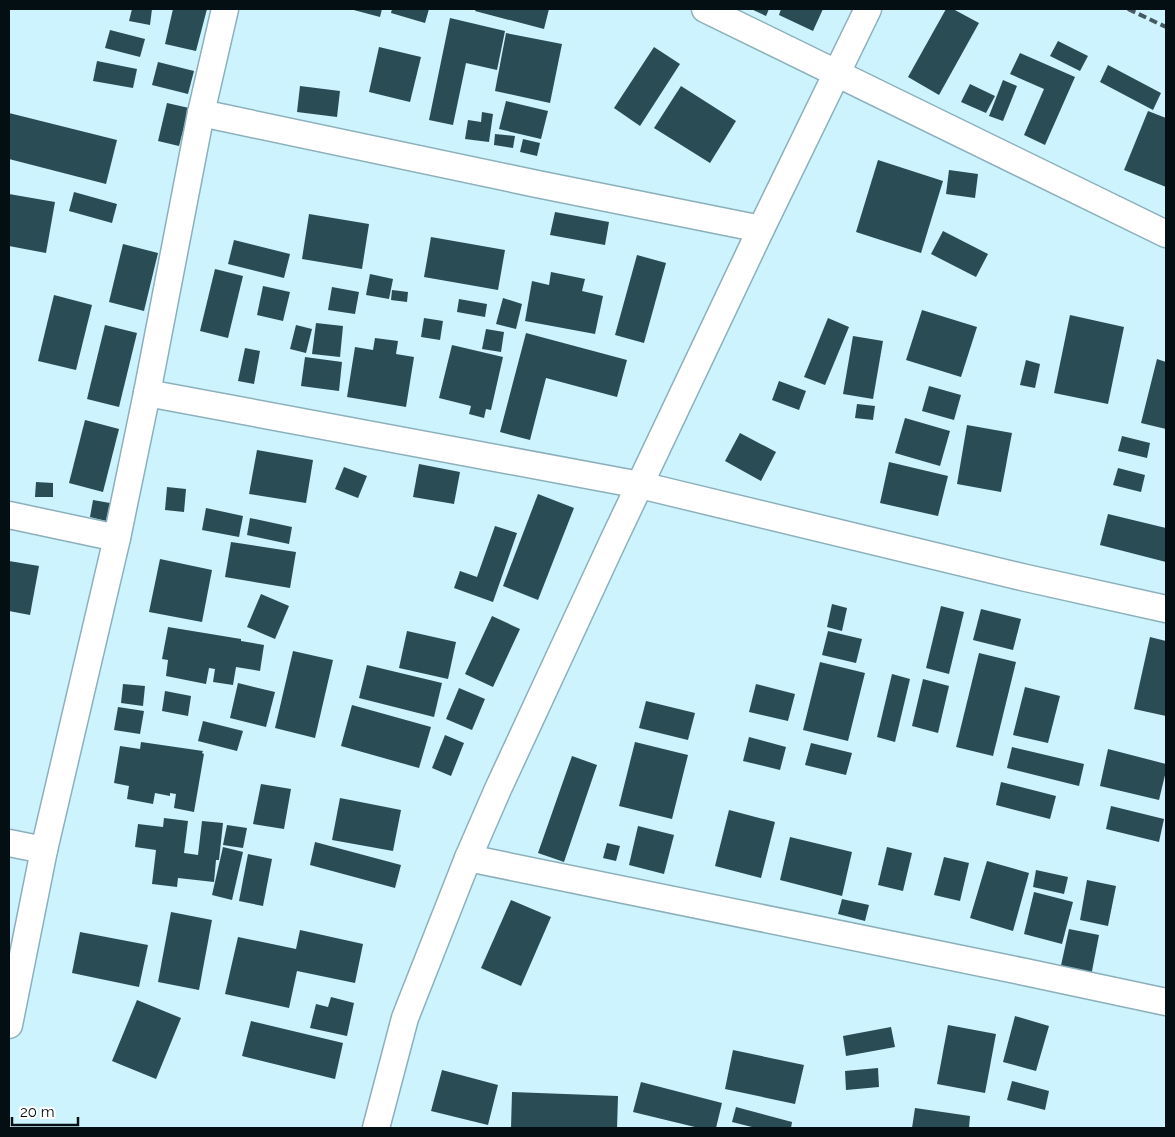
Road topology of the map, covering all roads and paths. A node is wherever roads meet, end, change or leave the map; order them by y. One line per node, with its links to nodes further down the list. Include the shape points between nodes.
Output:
1 (225, 9): 5 (street)
2 (705, 9): 4 (street)
3 (868, 9): 4 (street)
4 (837, 72): 6 (street); 7 (street)
5 (201, 113): 6 (street); 8 (street)
6 (761, 229): 9 (street)
7 (1166, 234)
8 (147, 393): 9 (street); 11 (street)
9 (640, 485): 12 (street); 15 (street)
10 (9, 515): 11 (street)
11 (117, 538): 14 (street)
12 (1166, 609)
13 (9, 843): 14 (street)
14 (44, 850): 17 (street)
15 (468, 858): 16 (street); 18 (street, via 405,1018)
16 (1166, 1002)
17 (9, 1025)
18 (376, 1128)

